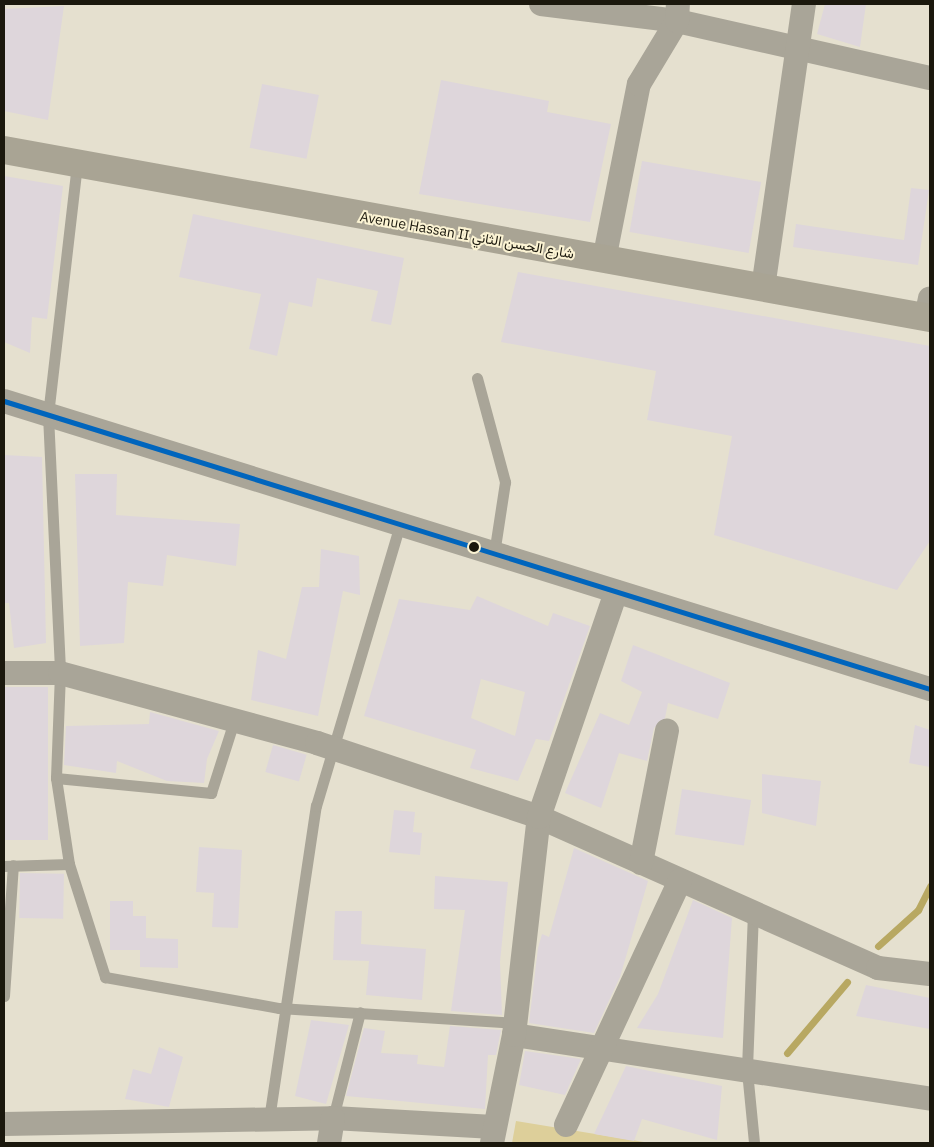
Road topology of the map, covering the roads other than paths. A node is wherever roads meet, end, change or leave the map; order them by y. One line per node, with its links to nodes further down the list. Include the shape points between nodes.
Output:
1 (541, 4): 3 (street)
2 (804, 4): 4 (street)
3 (678, 12): 4 (street); 8 (street, via 639,84)
4 (797, 48): 5 (street); 9 (street)
5 (930, 78)
6 (4, 150): 7 (street, Avenue Hassan II شارع الحسن الثاني)
7 (77, 164): 8 (street, Avenue Hassan II شارع الحسن الثاني); 13 (lane)
8 (604, 260): 9 (street, Avenue Hassan II شارع الحسن الثاني)
9 (764, 288): 10 (street, Avenue Hassan II شارع الحسن الثاني)
10 (929, 311)
11 (477, 378): 15 (lane, via 505,482)
12 (4, 401): 13 (street)
13 (48, 415): 14 (street); 18 (lane)
14 (400, 525): 15 (street); 22 (lane)
15 (494, 554): 16 (street)
16 (616, 592): 19 (street); 24 (street)
17 (4, 673): 18 (street)
18 (60, 673): 20 (street); 23 (lane)
19 (930, 690)
20 (234, 721): 22 (street); 23 (lane, via 211,792)
21 (667, 731): 25 (street)
22 (331, 748): 24 (street); 32 (lane, via 309,845)
23 (56, 778): 26 (lane)
24 (539, 817): 25 (street); 34 (street)
25 (641, 862): 28 (street)
26 (69, 864): 27 (lane); 32 (lane, via 105,976)
27 (8, 866): 31 (lane)
28 (680, 880): 29 (street); 35 (street)
29 (753, 912): 30 (street, via 878,968); 36 (lane)
30 (930, 974)
31 (4, 996)
32 (283, 1008): 33 (lane); 39 (lane)
33 (360, 1012): 34 (lane); 38 (lane)
34 (514, 1029): 35 (street); 42 (street)
35 (600, 1048): 36 (street); 41 (street)
36 (747, 1071): 37 (street); 44 (lane)
37 (930, 1099)
38 (333, 1118): 39 (street); 42 (street); 43 (street)
39 (269, 1119): 40 (street)
40 (4, 1124)
41 (566, 1125)
42 (493, 1135)
43 (329, 1143)
44 (754, 1143)

